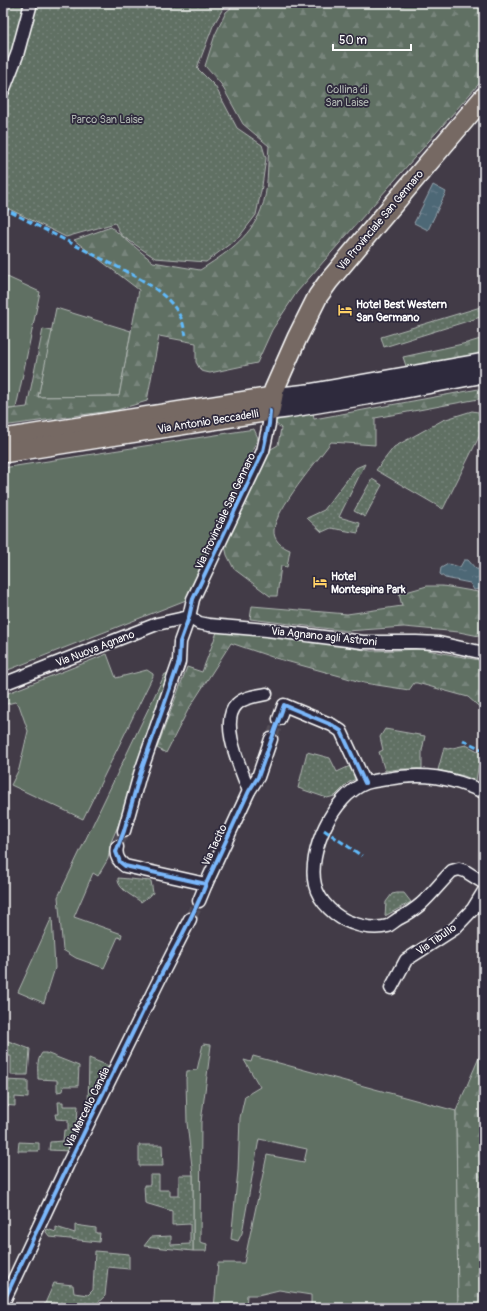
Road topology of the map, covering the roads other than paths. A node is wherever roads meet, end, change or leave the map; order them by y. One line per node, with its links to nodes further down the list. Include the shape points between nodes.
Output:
1 (31, 3): 2 (street, via 17,55)
2 (3, 91)
3 (484, 97): 7 (main road, Via Provinciale San Gennaro, via 328,282 310,310)
4 (484, 362): 6 (main road, Via Antonio Beccadelli)
5 (484, 374): 6 (main road, Via Antonio Beccadelli)
6 (372, 388): 7 (main road, Via Antonio Beccadelli, via 308,393)
7 (271, 404): 8 (main road, Via Antonio Beccadelli); 9 (main road, Via Antonio Beccadelli); 10 (street, Via Provinciale San Gennaro, via 263,451 193,599)
8 (3, 439)
9 (3, 453)
10 (189, 616): 11 (street, Via Agnano agli Astroni, via 209,625 363,642 439,643); 12 (street, Via Nuova Agnano, via 157,624); 19 (street, via 180,642 179,662 140,774)
11 (484, 653)
12 (3, 684)
13 (266, 694): 17 (street, via 237,703 230,718 236,756)
14 (279, 719): 16 (street, via 284,705 341,731)
15 (271, 739): 17 (street, Via Tacito, via 258,776)
16 (365, 784): 18 (street, via 417,775 444,778); 21 (street, via 353,790 334,810 318,846 314,865 315,885 318,894 333,912 345,921 362,927 388,926 421,904 452,871 465,871)
17 (249, 791): 22 (street, Via Tacito)
18 (484, 792)
19 (124, 831)
20 (117, 847): 22 (street, via 120,862 125,866)
21 (484, 883)
22 (206, 884): 24 (street)
23 (484, 891): 26 (street, Via Tibullo, via 473,909 454,929 406,960)
24 (199, 901)
25 (190, 919): 27 (street, Via Marcello Candia, via 67,1166)
26 (391, 988)
27 (3, 1303)

